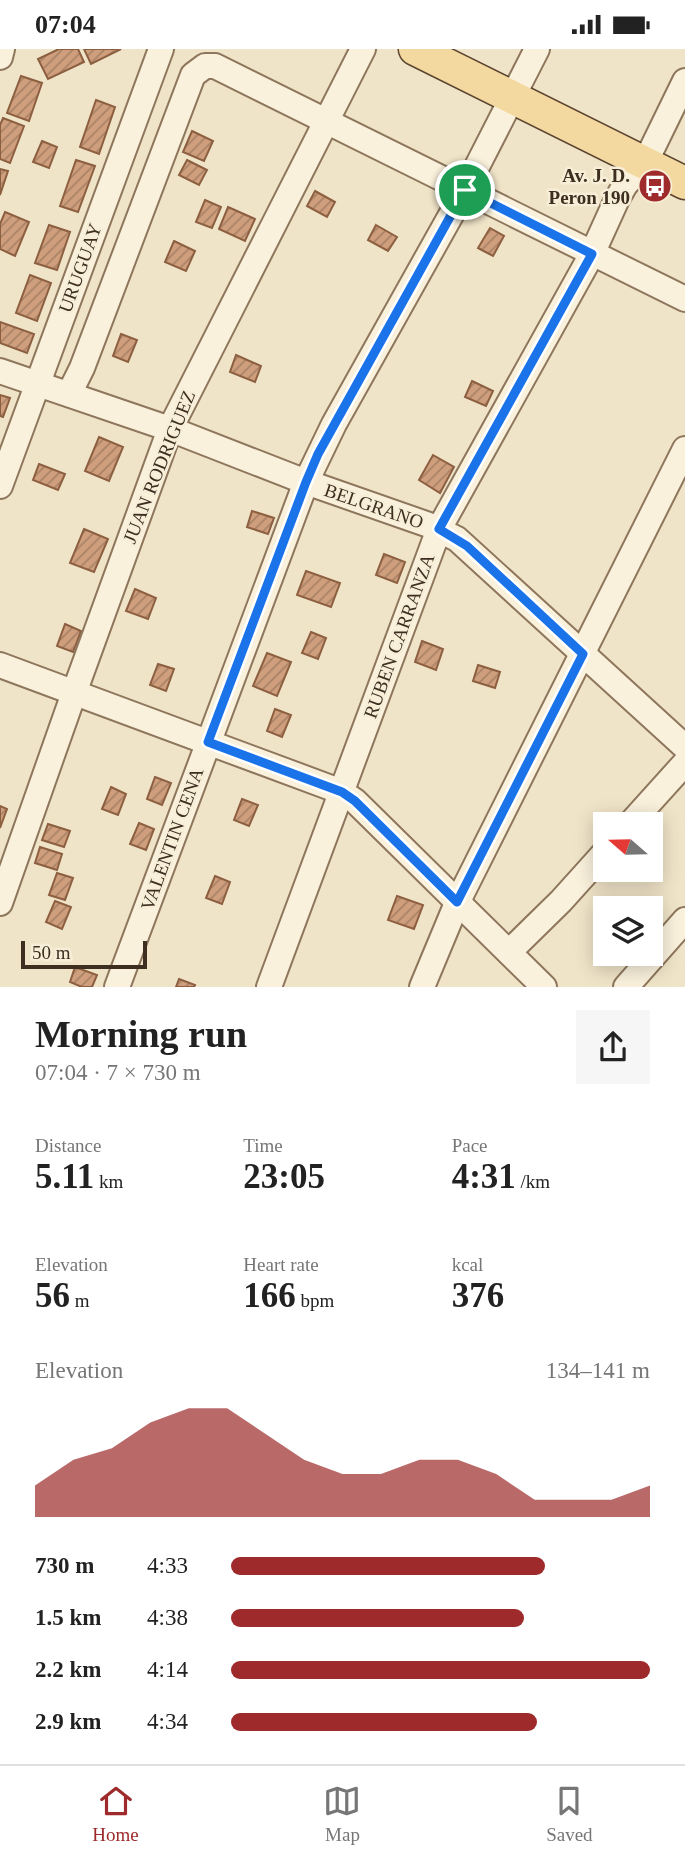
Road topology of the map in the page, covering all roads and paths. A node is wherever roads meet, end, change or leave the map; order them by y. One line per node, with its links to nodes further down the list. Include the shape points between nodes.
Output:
1 (2, 49): 6 (street)
2 (363, 49): 9 (street, JUAN RODRIGUEZ)
3 (415, 49): 8 (main road)
4 (537, 49): 8 (street, VALENTIN CENA)
5 (159, 50): 16 (street, URUGUAY)
6 (0, 57)
7 (685, 81): 10 (street, RUBEN CARRANZA)
8 (513, 99): 10 (main road); 12 (street, VALENTIN CENA)
9 (326, 120): 12 (street); 17 (street, via 215,66 198,69); 18 (street, JUAN RODRIGUEZ)
10 (645, 163): 11 (main road); 13 (street, RUBEN CARRANZA, via 625,185)
11 (685, 183)
12 (465, 190): 13 (street); 20 (street, VALENTIN CENA)
13 (592, 254): 14 (street); 22 (street, RUBEN CARRANZA)
14 (685, 299)
15 (0, 371): 16 (street, BELGRANO)
16 (38, 385): 17 (street, BELGRANO); 21 (street, URUGUAY)
17 (69, 394): 18 (street, BELGRANO)
18 (170, 429): 20 (street, BELGRANO); 25 (street, JUAN RODRIGUEZ)
19 (685, 449): 23 (street)
20 (306, 482): 22 (street, BELGRANO); 26 (street, VALENTIN CENA)
21 (0, 486)
22 (439, 529): 23 (street, BELGRANO, via 467,546); 29 (street, RUBEN CARRANZA)
23 (583, 654): 27 (street, BELGRANO); 32 (street)
24 (0, 665): 25 (street)
25 (74, 693): 26 (street); 33 (street, JUAN RODRIGUEZ)
26 (208, 742): 29 (street); 36 (street, VALENTIN CENA)
27 (685, 747)
28 (685, 763): 30 (street)
29 (342, 792): 32 (street); 37 (street, RUBEN CARRANZA)
30 (641, 812)
31 (593, 866): 35 (street)
32 (457, 902): 35 (street); 38 (street)
33 (0, 903)
34 (685, 920): 40 (street)
35 (509, 952): 39 (street)
36 (117, 987)
37 (269, 987)
38 (422, 987)
39 (544, 987)
40 (626, 987)

